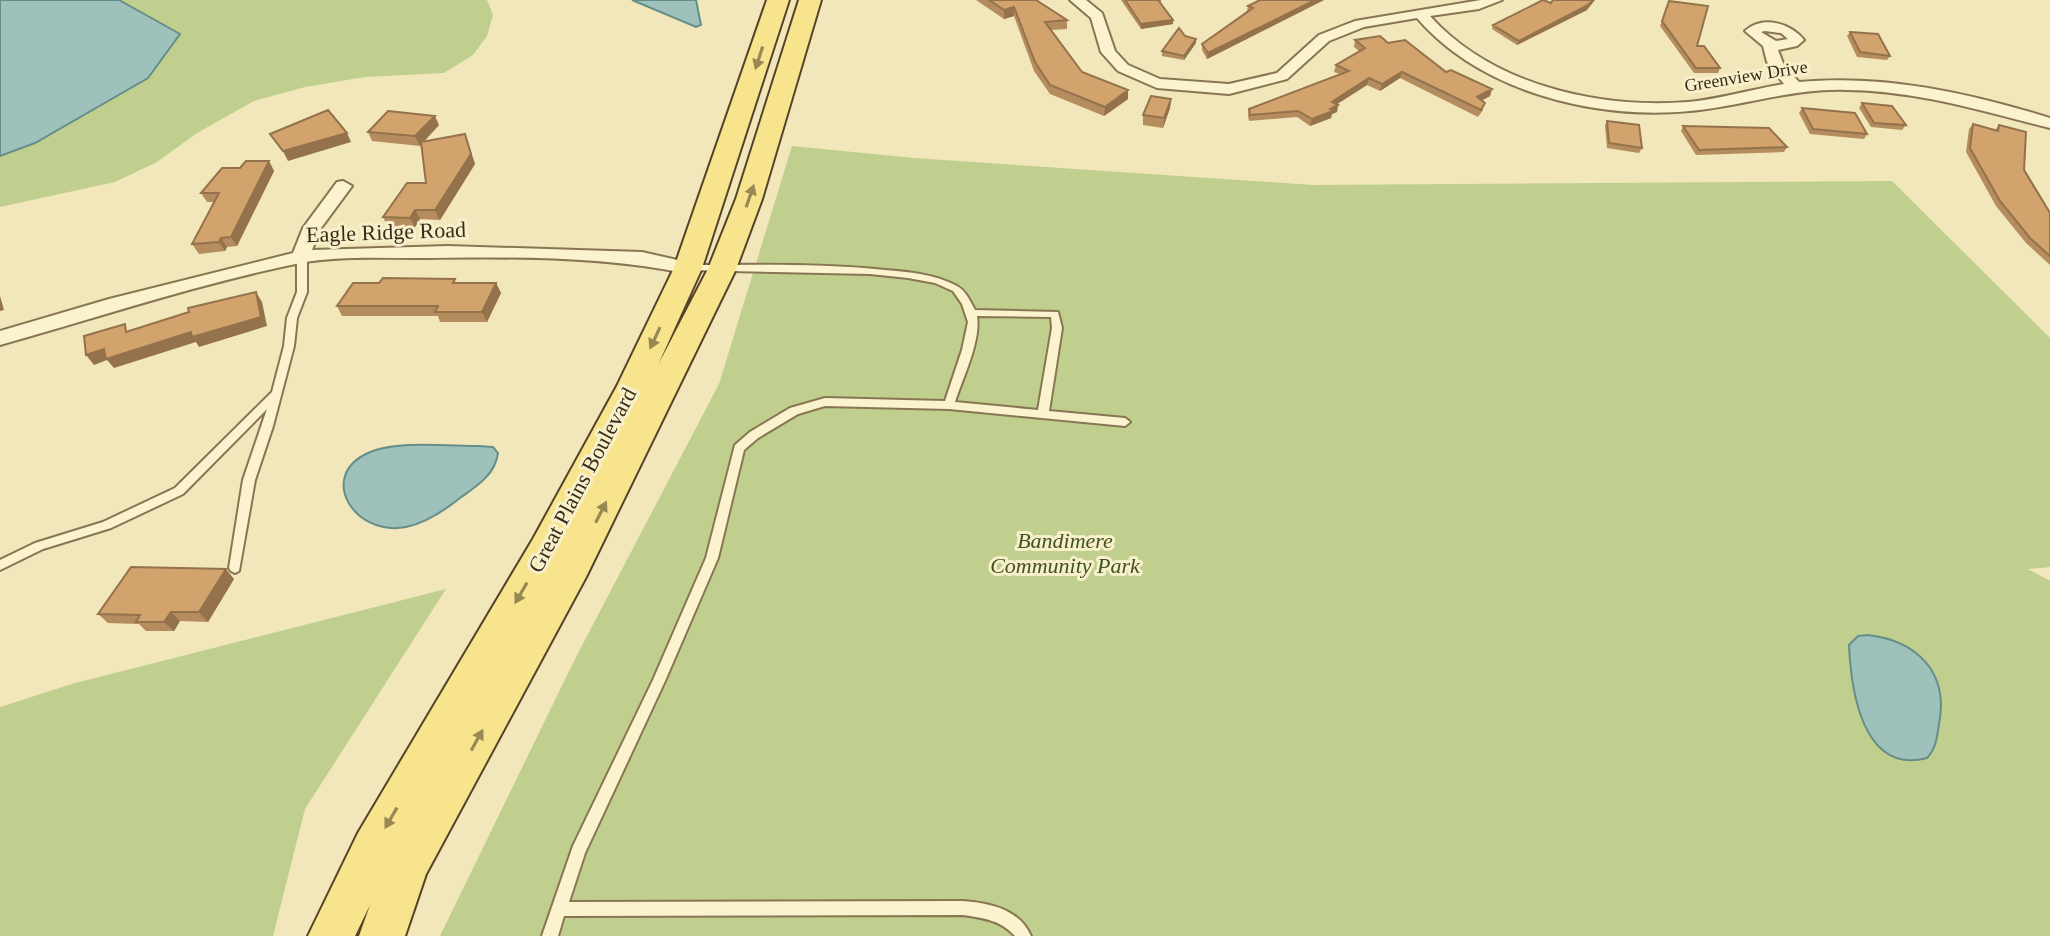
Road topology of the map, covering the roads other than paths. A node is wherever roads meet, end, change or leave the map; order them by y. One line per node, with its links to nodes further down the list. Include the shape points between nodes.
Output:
1 (778, 0): 11 (main road, Great Plains Boulevard, one-way to 11)
2 (810, 0): 11 (main road, Great Plains Boulevard, one-way to 2, via 749,199)
3 (1077, 0): 5 (street, via 1097,16 1108,52 1123,68 1157,83 1196,88 1261,83 1282,76 1324,38 1360,24)
4 (1495, 0): 5 (street)
5 (1421, 14): 7 (street, Greenview Drive, via 1463,53 1508,76 1601,102 1688,107)
6 (1770, 43): 7 (street, via 1776,68)
7 (1795, 86): 8 (street, Greenview Drive, via 1900,89 1985,104)
8 (2050, 123)
9 (343, 186): 10 (street, via 311,229)
10 (302, 257): 11 (street, Eagle Ridge Road, via 448,252 642,258); 13 (street, Eagle Ridge Road); 14 (lane, via 302,292)
11 (705, 268): 12 (lane, via 920,276 956,289); 21 (main road, Great Plains Boulevard, one-way to 21, via 633,386 374,848); 22 (main road, Great Plains Boulevard, one-way to 11, via 407,865 568,577)
12 (970, 313): 15 (lane, via 973,322); 16 (lane, via 1055,314)
13 (0, 338)
14 (277, 393): 18 (lane, via 179,491); 19 (lane, via 249,480)
15 (949, 405): 16 (lane); 20 (lane, via 825,402 772,422 739,448 712,558 578,851)
16 (1043, 414): 17 (lane)
17 (1125, 422)
18 (0, 565)
19 (235, 568)
20 (558, 909): 23 (lane); 24 (lane, via 963,908 994,912)
21 (331, 936)
22 (382, 936)
23 (550, 936)
24 (1023, 936)

